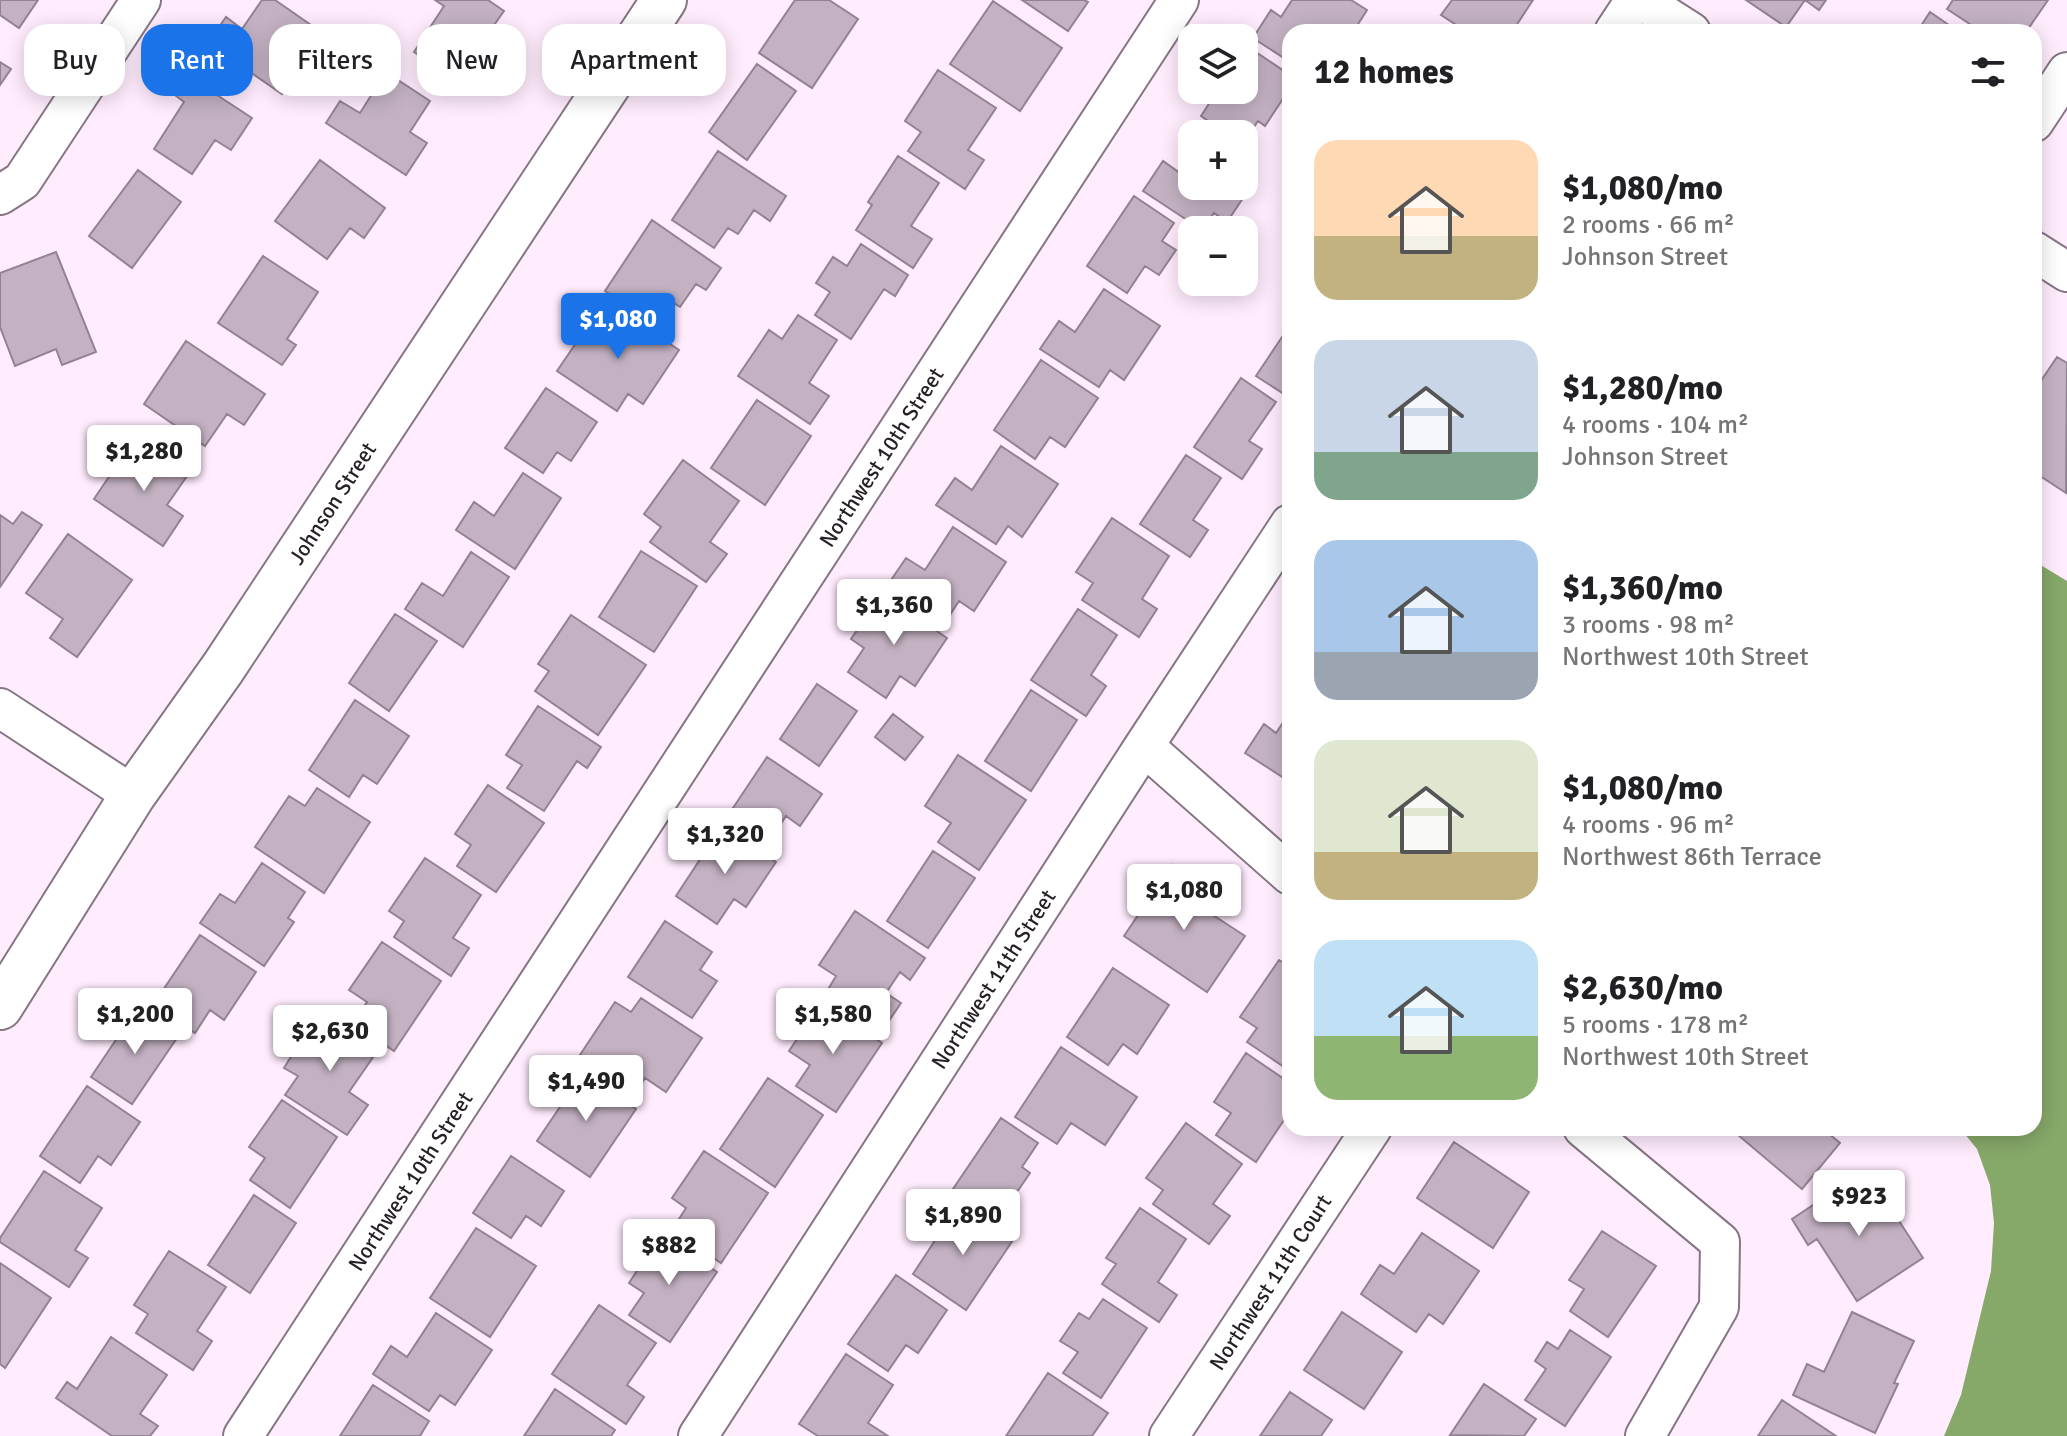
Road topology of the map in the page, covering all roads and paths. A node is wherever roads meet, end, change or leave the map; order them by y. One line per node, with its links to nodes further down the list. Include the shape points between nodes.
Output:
1 (141, 0): 9 (street, via 22,181)
2 (664, 0): 15 (street, Johnson Street, via 223,668)
3 (1179, 0): 20 (street, Northwest 10th Street)
4 (1638, 0): 5 (street); 6 (street)
5 (1620, 24)
6 (1678, 24)
7 (2067, 72): 8 (street)
8 (2042, 110)
9 (0, 195)
10 (2042, 256): 11 (street)
11 (2067, 272)
12 (1282, 536): 14 (street, Northwest 11th Street)
13 (0, 708): 15 (street)
14 (1144, 746): 16 (street); 21 (street, Northwest 11th Street)
15 (133, 795): 17 (street, Johnson Street)
16 (1282, 868)
17 (0, 1007)
18 (1367, 1136): 22 (street, Northwest 11th Court)
19 (1593, 1136): 23 (street, via 1720,1242 1719,1307)
20 (243, 1436)
21 (698, 1436)
22 (1169, 1436)
23 (1645, 1436)

